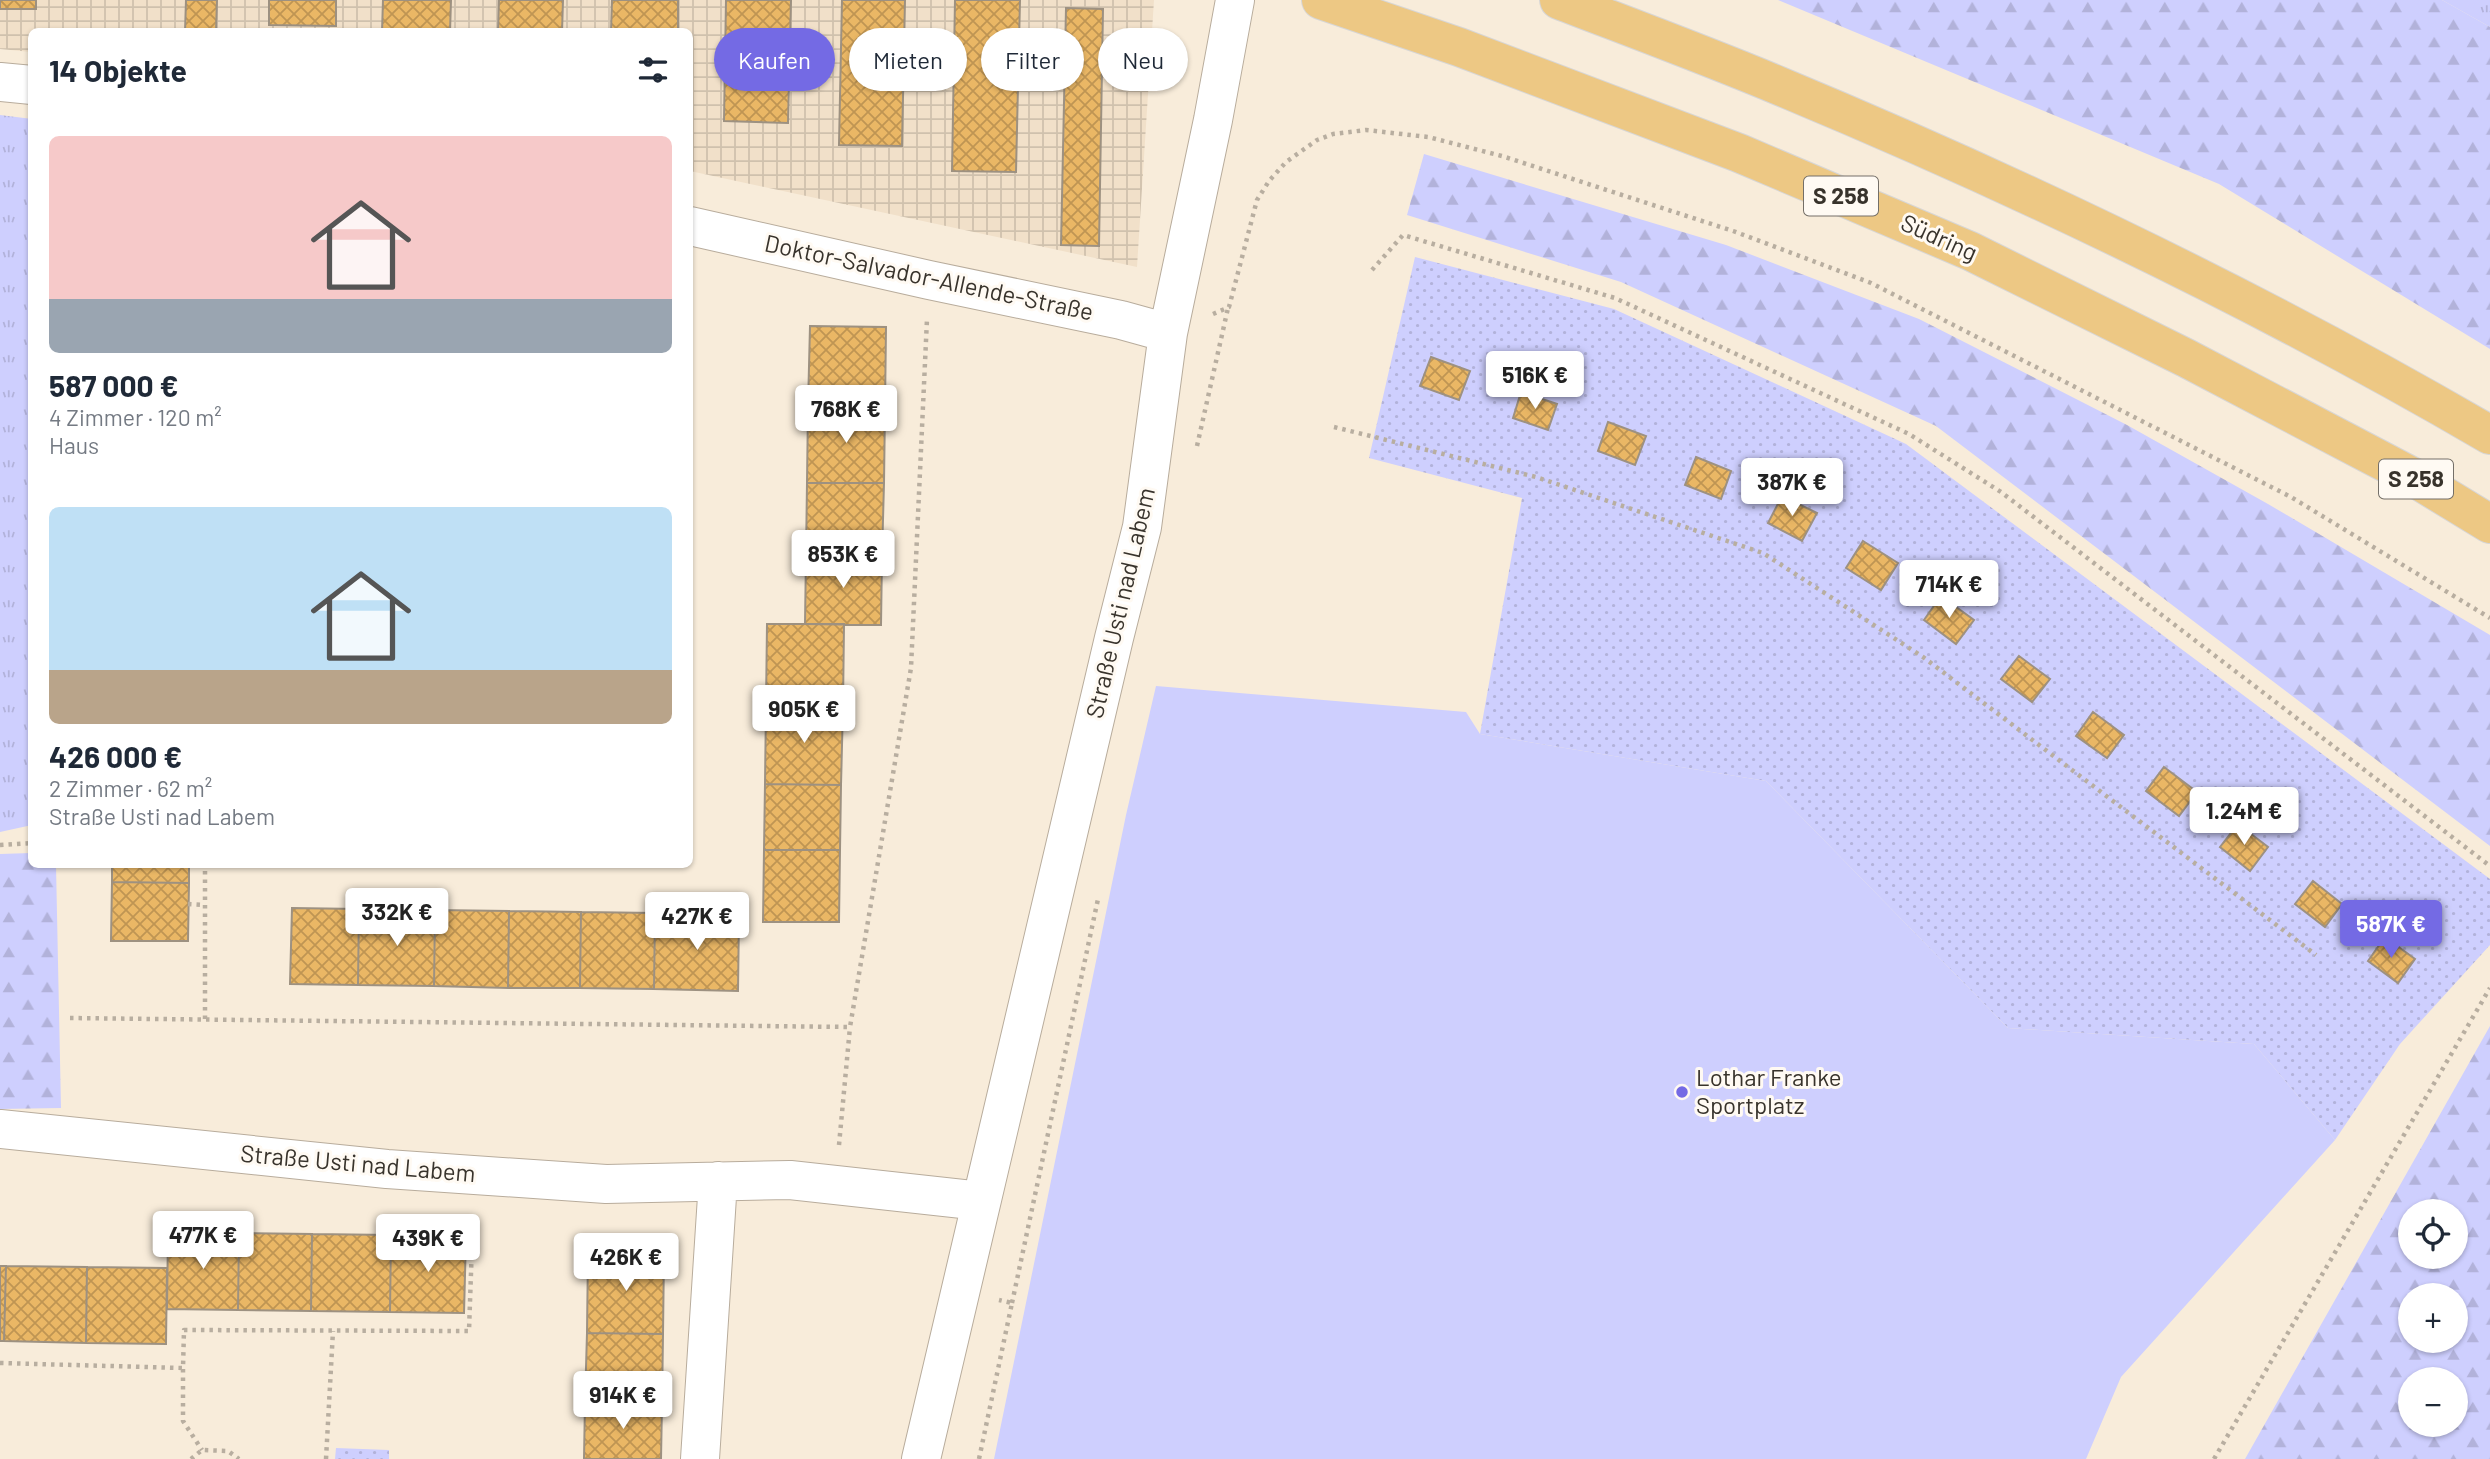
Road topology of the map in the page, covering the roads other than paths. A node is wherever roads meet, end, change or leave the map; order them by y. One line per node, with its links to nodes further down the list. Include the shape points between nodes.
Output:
1 (1235, 0): 7 (street, Straße Usti nad Labem)
2 (1321, 0): 9 (main road, Südring / S 258, via 1739,153 1970,251 2413,477)
3 (1559, 0): 8 (main road, via 1776,84 2007,184 2202,279)
4 (0, 82): 5 (street)
5 (28, 85)
6 (693, 227): 7 (street, Doktor-Salvador-Allende-Straße)
7 (1168, 333): 12 (street, Straße Usti nad Labem, via 1142,527)
8 (2490, 435)
9 (2490, 524)
10 (0, 1129): 11 (street, Straße Usti nad Labem, via 387,1169 606,1184)
11 (718, 1181): 12 (street, Straße Usti nad Labem, via 790,1180); 13 (street)
12 (981, 1201): 14 (street, Straße Usti nad Labem)
13 (701, 1459)
14 (921, 1459)

